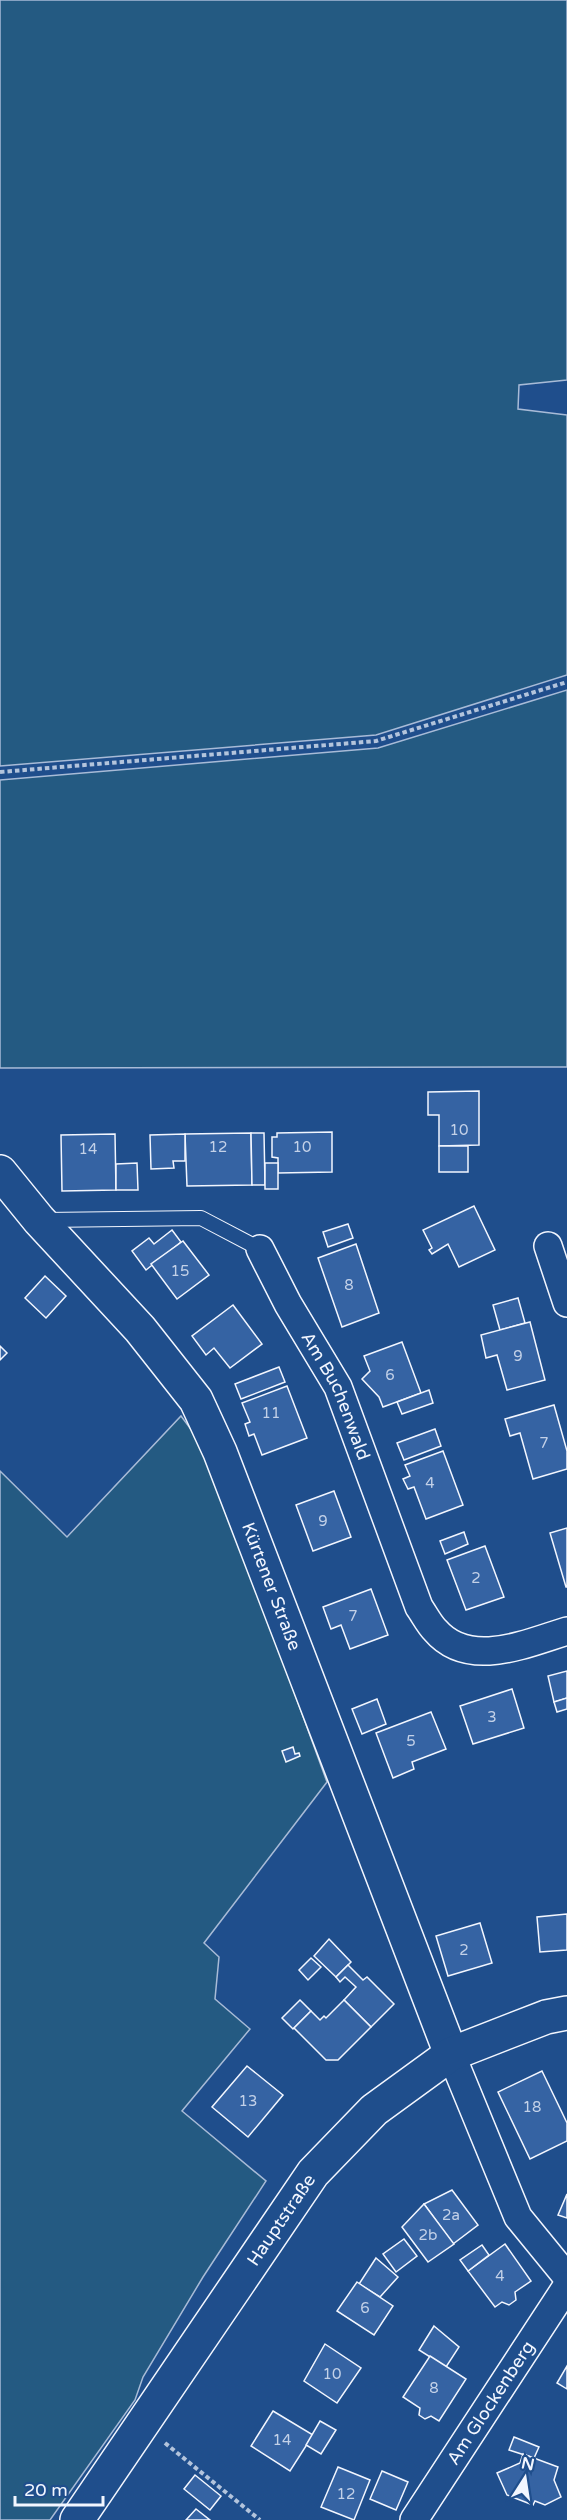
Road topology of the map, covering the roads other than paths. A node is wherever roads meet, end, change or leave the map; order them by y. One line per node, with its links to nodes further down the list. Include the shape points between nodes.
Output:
1 (0, 1172): 2 (street, Kürtener Straße)
2 (39, 1220): 4 (lane, Am Buchenwald, via 201,1218); 8 (street, Kürtener Straße, via 140,1329 196,1400 220,1452)
3 (548, 1246): 5 (street)
4 (260, 1249): 6 (street, Am Buchenwald, via 338,1387 419,1607 435,1632 453,1644 479,1653 506,1650)
5 (567, 1303)
6 (567, 1631)
7 (567, 2013): 8 (street, Hauptstraße, via 546,2017)
8 (451, 2054): 9 (street, via 518,2217); 11 (street, Hauptstraße, via 374,2110 313,2173)
9 (567, 2277)
10 (567, 2286): 12 (street, Am Glockenberg)
11 (77, 2520)
12 (414, 2520)

